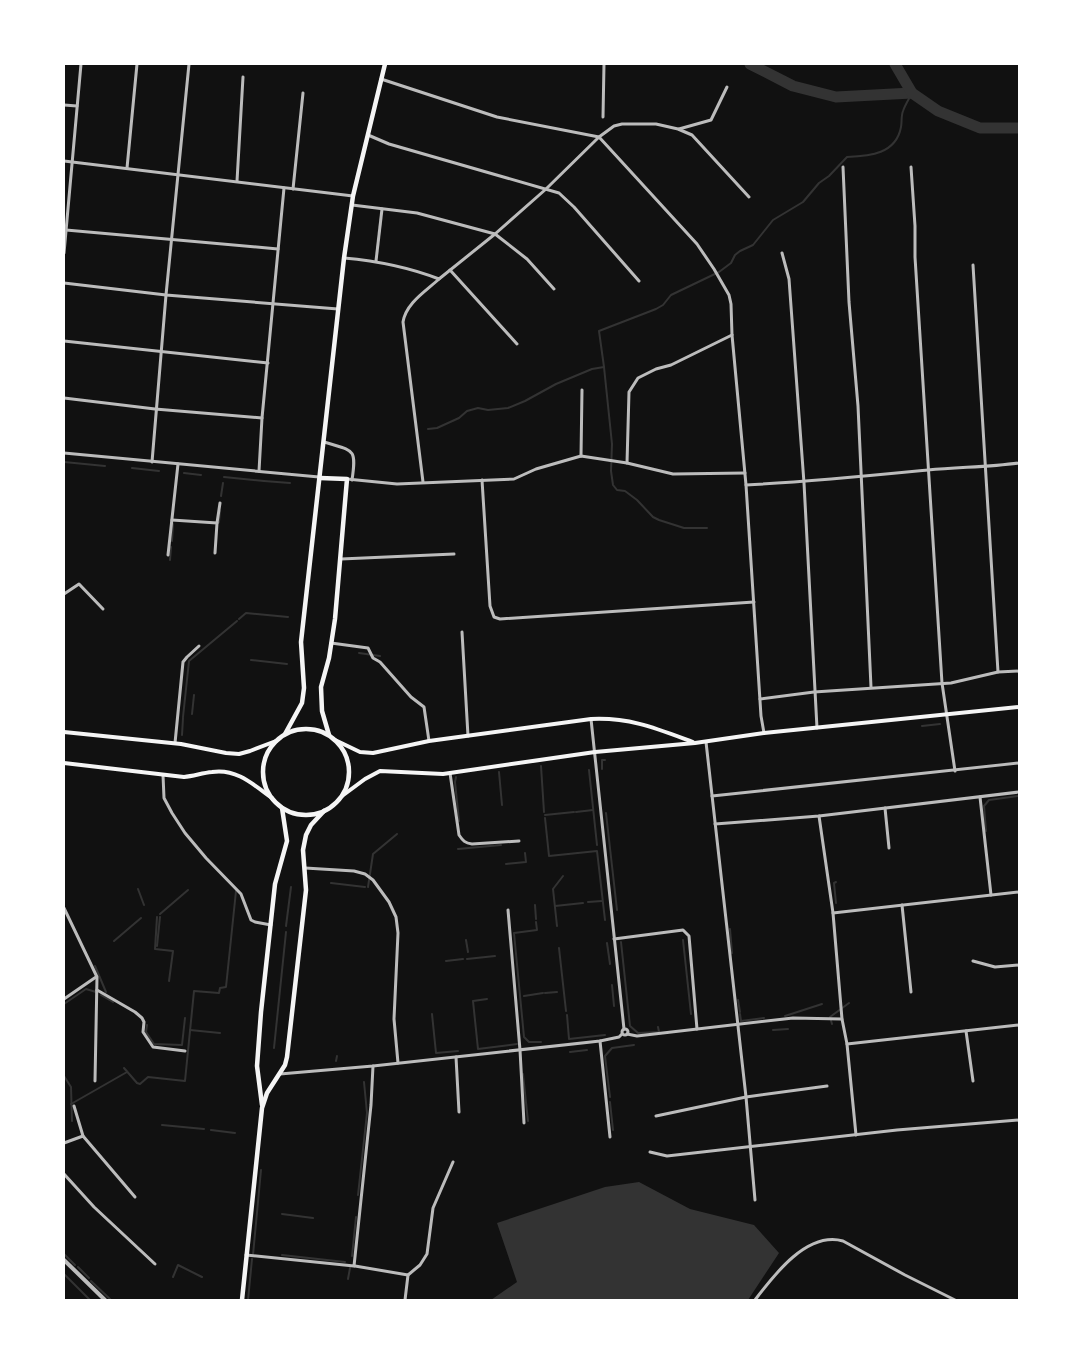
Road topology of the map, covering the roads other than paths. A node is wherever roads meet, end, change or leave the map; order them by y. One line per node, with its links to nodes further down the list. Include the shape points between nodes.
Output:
1 (81, 64): 11 (street)
2 (136, 64): 20 (street)
3 (189, 64): 21 (street)
4 (385, 64): 7 (main road)
5 (604, 64): 12 (street)
6 (243, 77): 22 (street)
7 (381, 79): 14 (main road); 15 (street, via 497,117)
8 (727, 88): 13 (street, via 711,120)
9 (303, 93): 25 (street)
10 (64, 105): 11 (street)
11 (77, 106): 17 (street)
12 (603, 118)
13 (678, 129): 15 (street, via 630,123 614,126); 27 (street, via 692,135)
14 (367, 135): 24 (street); 26 (main road)
15 (599, 137): 24 (street); 47 (street, via 697,244 714,269 729,295)
16 (64, 161): 17 (street)
17 (74, 162): 20 (street); 30 (street)
18 (843, 167): 68 (street)
19 (911, 167): 64 (street)
20 (127, 168): 21 (street)
21 (178, 174): 22 (street); 32 (street)
22 (237, 182): 23 (street)
23 (284, 188): 25 (street); 33 (street)
24 (546, 189): 31 (street); 41 (street, via 564,197)
25 (293, 190): 26 (street)
26 (353, 196): 28 (main road)
27 (749, 197)
28 (352, 205): 29 (street); 36 (main road)
29 (382, 209): 31 (street, via 417,213); 37 (street)
30 (66, 230): 32 (street); 34 (street)
31 (494, 234): 39 (street); 43 (street, via 527,260)
32 (172, 239): 33 (street); 44 (street)
33 (278, 250): 45 (street)
34 (64, 253)
35 (782, 253): 72 (street, via 789,279)
36 (344, 258): 37 (street); 46 (main road)
37 (376, 261): 40 (street)
38 (973, 266): 63 (street)
39 (450, 270): 40 (street); 49 (street)
40 (439, 279): 71 (street, via 408,308 404,322)
41 (639, 281)
42 (64, 283): 44 (street)
43 (554, 289)
44 (166, 295): 45 (street); 50 (street)
45 (274, 304): 46 (street); 51 (street)
46 (338, 309): 56 (main road)
47 (732, 335): 60 (street, via 638,378 629,392); 66 (street)
48 (64, 341): 50 (street)
49 (518, 344)
50 (161, 352): 51 (street); 54 (street)
51 (268, 363): 55 (street)
52 (582, 390): 58 (street)
53 (64, 398): 54 (street)
54 (156, 408): 55 (street); 59 (street)
55 (262, 418): 65 (street)
56 (324, 442): 67 (main road); 69 (street, via 352,453 355,461)
57 (64, 453): 59 (street)
58 (580, 456): 60 (street); 70 (street, via 536,468 514,479)
59 (152, 462): 62 (street)
60 (627, 463): 66 (street, via 682,475)
61 (1019, 463): 63 (street)
62 (178, 464): 65 (street); 75 (street)
63 (986, 467): 64 (street); 88 (street)
64 (930, 470): 68 (street); 89 (street)
65 (259, 471): 67 (street)
66 (745, 473): 73 (street)
67 (320, 478): 69 (main road); 99 (main road, via 301,642 302,703)
68 (862, 478): 72 (street); 90 (street)
69 (350, 479): 71 (street, via 398,484); 80 (main road)
70 (482, 480): 71 (street); 82 (street, via 490,606 494,617)
71 (423, 482)
72 (804, 483): 73 (street); 91 (street)
73 (746, 485): 82 (street)
74 (220, 503): 76 (street)
75 (172, 520): 76 (street); 79 (street)
76 (217, 523): 77 (street)
77 (216, 553)
78 (454, 554): 80 (street)
79 (168, 555)
80 (341, 559): 85 (main road)
81 (64, 594): 83 (street, via 79,584)
82 (754, 602): 92 (street)
83 (103, 609)
84 (462, 632): 101 (street)
85 (331, 643): 100 (main road, via 321,700); 103 (street, via 368,648 373,658 424,708)
86 (199, 646): 106 (street, via 183,662)
87 (1019, 671): 88 (street)
88 (998, 672): 89 (street)
89 (942, 683): 90 (street); 94 (street)
90 (871, 687): 91 (street)
91 (814, 692): 92 (street); 96 (street)
92 (760, 699): 98 (street)
93 (1019, 707): 94 (main road)
94 (946, 714): 96 (main road); 111 (street)
95 (591, 719): 101 (main road); 107 (main road, via 633,721); 108 (street)
96 (817, 729): 98 (main road)
97 (64, 732): 106 (main road)
98 (764, 733): 105 (main road)
99 (285, 734): 100 (main road, via 307,728); 104 (main road)
100 (329, 735): 102 (main road)
101 (468, 736): 103 (main road)
102 (336, 740): 103 (main road, via 366,754); 115 (main road, via 345,752 349,767 348,782)
103 (429, 740)
104 (276, 741): 106 (main road, via 239,754); 118 (main road, via 268,750 263,773)
105 (706, 742): 107 (main road); 116 (street)
106 (175, 743)
107 (695, 743): 108 (main road)
108 (595, 752): 112 (main road); 134 (street)
109 (64, 763): 113 (main road)
110 (1019, 764): 111 (street)
111 (955, 771): 116 (street)
112 (450, 773): 115 (main road, via 380,771); 124 (street, via 459,835 466,843)
113 (163, 775): 118 (main road, via 184,777 228,772 246,779); 133 (street, via 164,798 178,822 206,858 241,894 251,920)
114 (1019, 792): 117 (street)
115 (342, 796): 121 (main road)
116 (711, 796): 123 (street)
117 (980, 797): 120 (street); 128 (street)
118 (272, 798): 119 (main road)
119 (282, 808): 121 (main road, via 303,815); 133 (main road, via 287,841 275,884)
120 (886, 808): 122 (street); 125 (street)
121 (324, 811): 126 (main road, via 306,835 303,850)
122 (819, 816): 123 (street); 132 (street)
123 (715, 824): 143 (street)
124 (519, 841)
125 (889, 848)
126 (305, 868): 152 (street, via 365,874 389,902 396,917 398,933 394,1019); 154 (main road, via 306,890 296,983 286,1063)
127 (1019, 892): 128 (street)
128 (991, 896): 129 (street)
129 (902, 905): 132 (street); 139 (street)
130 (64, 908): 137 (street)
131 (508, 910): 149 (street)
132 (833, 912): 141 (street)
133 (272, 925): 160 (main road, via 257,1066)
134 (614, 939): 144 (street, via 687,932 690,936); 146 (street)
135 (973, 961): 136 (street, via 995,967)
136 (1019, 966)
137 (97, 977): 138 (street); 140 (street)
138 (96, 990): 150 (street, via 142,1018 143,1032 152,1047); 155 (street)
139 (911, 992)
140 (64, 999)
141 (842, 1018): 143 (street, via 793,1018); 148 (street)
142 (1019, 1025): 145 (street)
143 (737, 1026): 144 (street); 158 (street)
144 (697, 1029): 146 (street, via 637,1036)
145 (966, 1031): 148 (street); 156 (street)
146 (625, 1034): 147 (street)
147 (600, 1041): 149 (street); 167 (street)
148 (847, 1044): 165 (street)
149 (520, 1050): 151 (street); 164 (street)
150 (185, 1051)
151 (456, 1057): 152 (street); 161 (street)
152 (398, 1063): 153 (street)
153 (373, 1066): 154 (street); 178 (street)
154 (280, 1074): 160 (main road, via 267,1093)
155 (95, 1081)
156 (973, 1081)
157 (827, 1086): 158 (street)
158 (746, 1097): 162 (street); 169 (street)
159 (74, 1106): 166 (street)
160 (262, 1108): 175 (main road)
161 (459, 1112)
162 (656, 1116)
163 (1019, 1120): 165 (street)
164 (524, 1123)
165 (856, 1135): 169 (street)
166 (83, 1136): 168 (street); 173 (street)
167 (610, 1137)
168 (64, 1143)
169 (750, 1145): 170 (street, via 667,1156); 174 (street)
170 (650, 1152)
171 (453, 1162): 179 (street, via 433,1208 427,1254)
172 (64, 1174): 177 (street)
173 (135, 1197)
174 (755, 1200)
175 (246, 1255): 178 (street); 181 (main road)
176 (64, 1260): 180 (street)
177 (155, 1264)
178 (354, 1266): 179 (street)
179 (408, 1275): 182 (street)
180 (105, 1300)
181 (242, 1300)
182 (405, 1300)
183 (755, 1300): 184 (street, via 770,1280 803,1250 814,1243 835,1238)
184 (955, 1300)

